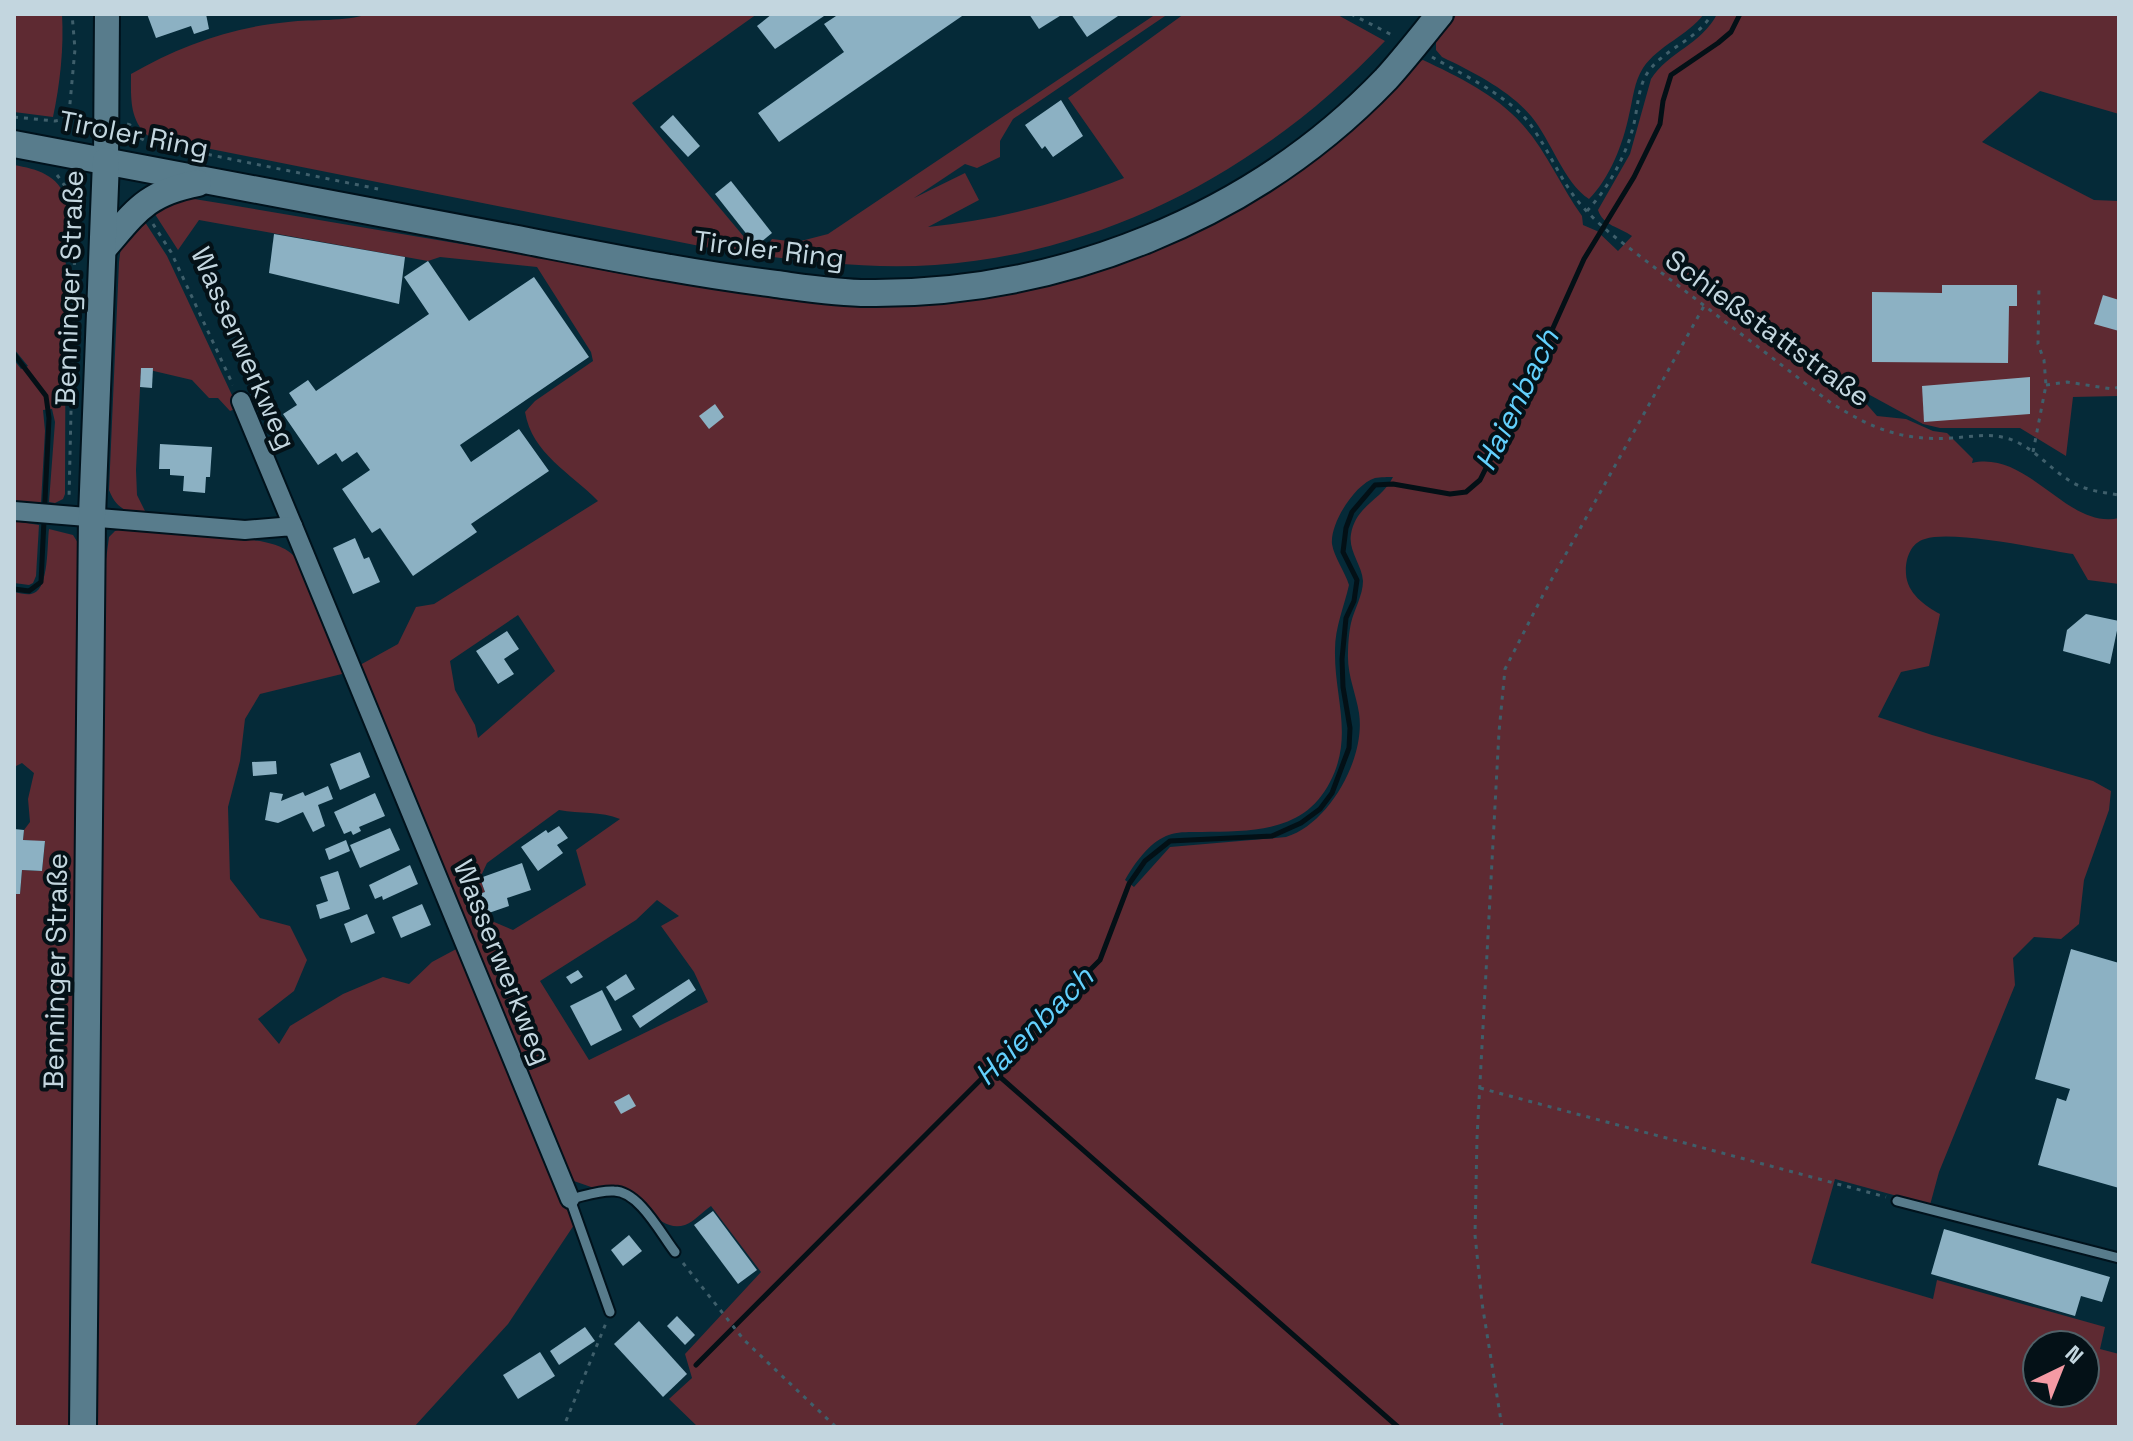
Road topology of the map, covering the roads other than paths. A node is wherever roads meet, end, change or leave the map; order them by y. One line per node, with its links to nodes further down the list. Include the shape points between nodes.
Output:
1 (107, 14): 4 (street, Benninger Straße)
2 (1440, 14): 5 (main road, Tiroler Ring, via 1400,43 1384,81 1342,118 1232,197 1132,246 980,286 866,293 731,278)
3 (14, 144): 4 (main road, Tiroler Ring)
4 (106, 161): 5 (main road, Tiroler Ring); 6 (main road, Benninger Straße)
5 (210, 181): 6 (main road, via 170,189 140,206)
6 (103, 249): 9 (main road, Benninger Straße)
7 (241, 401): 10 (street, Wasserwerkweg)
8 (14, 511): 9 (street)
9 (73, 515): 10 (street, via 245,530); 16 (main road, Benninger Straße)
10 (293, 526): 11 (street, Wasserwerkweg)
11 (570, 1199): 13 (lane, via 612,1190 626,1194); 15 (lane, Wasserwerkweg)
12 (1897, 1201): 14 (lane)
13 (675, 1252)
14 (2119, 1258)
15 (610, 1312)
16 (83, 1427)

